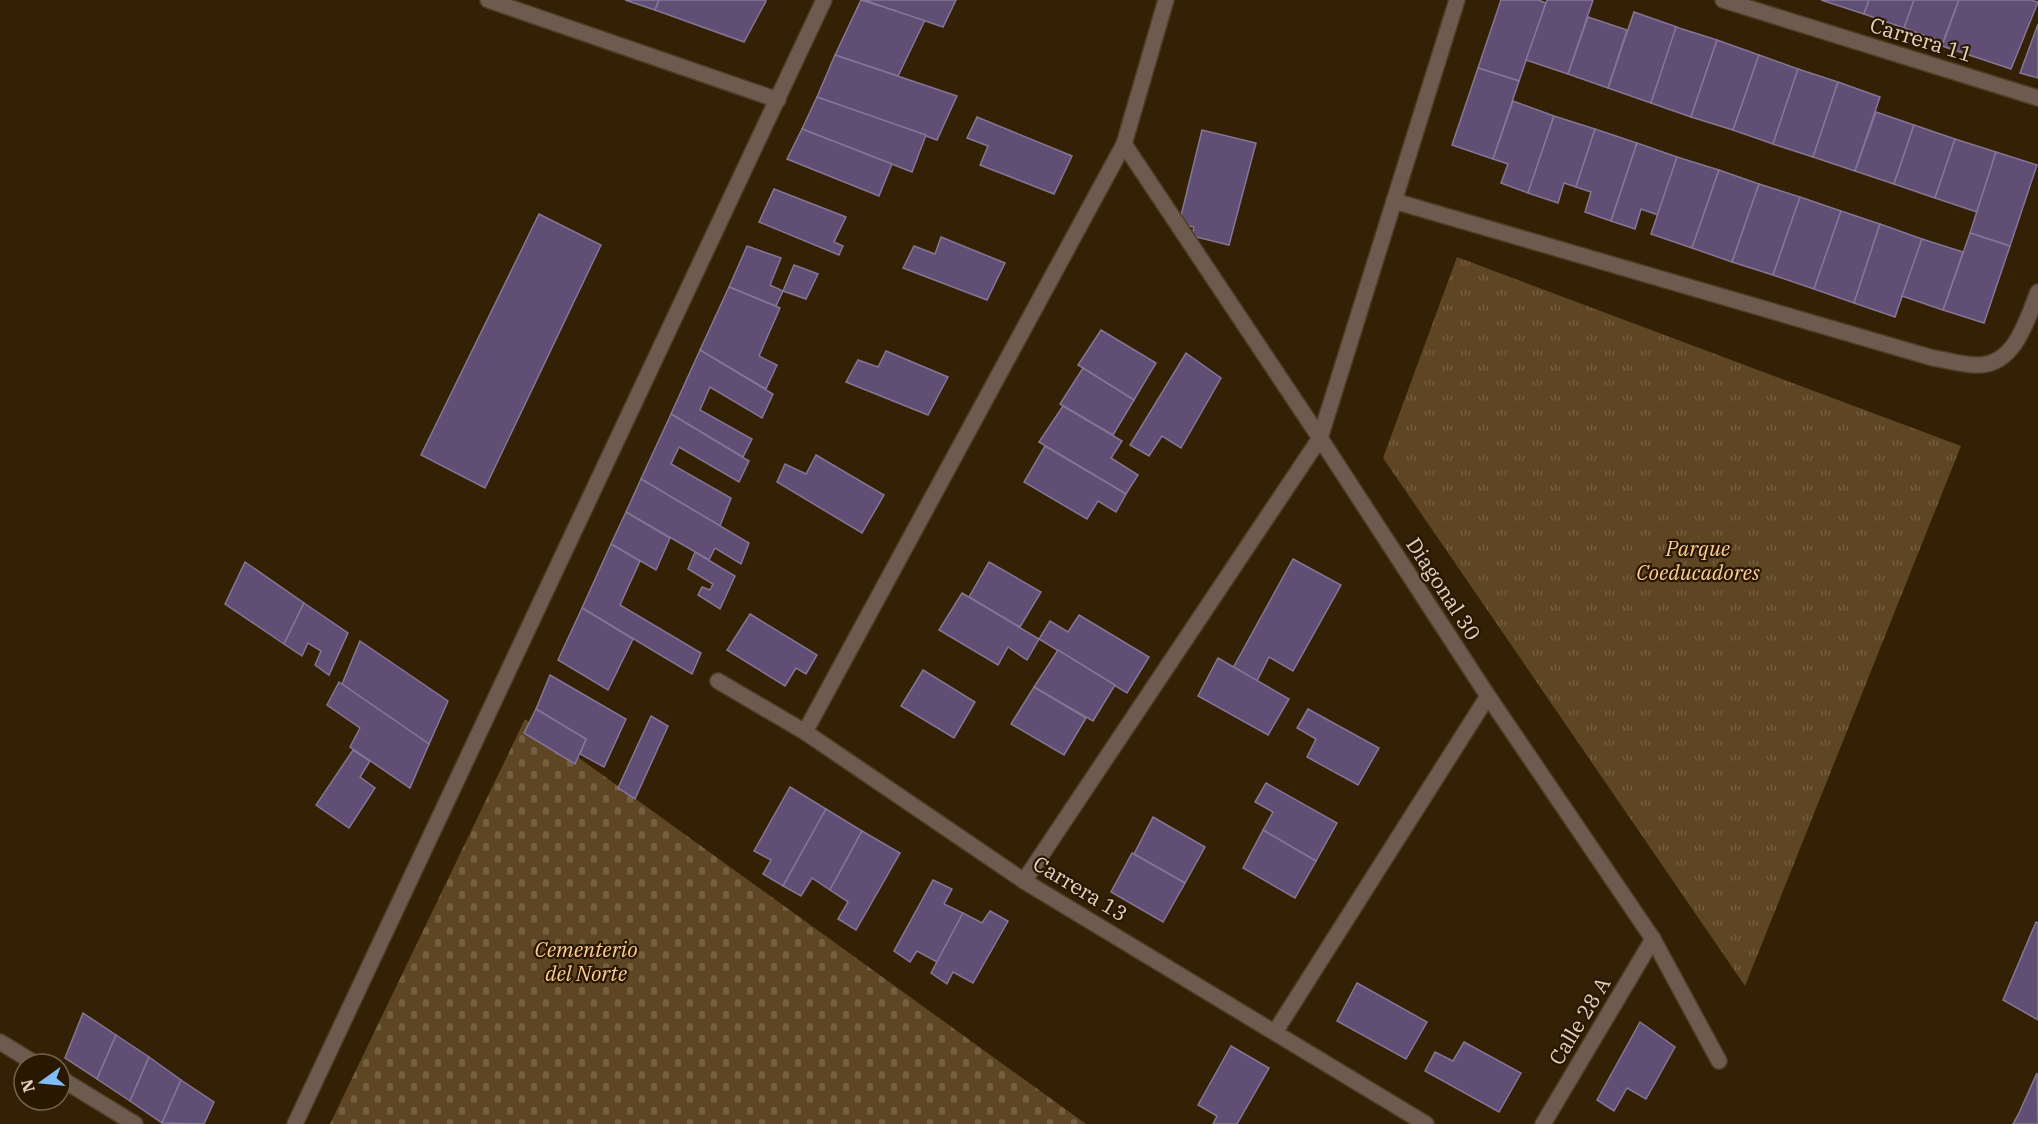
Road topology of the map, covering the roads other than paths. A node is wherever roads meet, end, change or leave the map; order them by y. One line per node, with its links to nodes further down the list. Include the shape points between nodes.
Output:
1 (488, 0): 6 (street)
2 (824, 0): 8 (street)
3 (1166, 0): 9 (street)
4 (1457, 0): 10 (street)
5 (1723, 0): 7 (street, Carrera 11)
6 (524, 6): 8 (street)
7 (2038, 98)
8 (778, 100): 24 (street)
9 (1124, 144): 12 (street, Diagonal 30); 15 (street)
10 (1394, 201): 11 (street, via 1933,358 1971,364 2002,359 2018,340); 12 (street)
11 (2038, 292)
12 (1320, 438): 14 (street, Diagonal 30); 16 (street)
13 (718, 681): 15 (street, Carrera 13)
14 (1488, 696): 17 (street, Diagonal 30); 18 (street)
15 (806, 732): 16 (street, Carrera 13)
16 (1024, 880): 18 (street, Carrera 13)
17 (1653, 939): 21 (street, Diagonal 30); 26 (street, Calle 28 A)
18 (1275, 1032): 25 (street, Carrera 13)
19 (0, 1042): 20 (street)
20 (16, 1052)
21 (1719, 1061)
22 (72, 1085): 23 (street)
23 (135, 1124)
24 (295, 1124)
25 (1426, 1124)
26 (1543, 1124)

